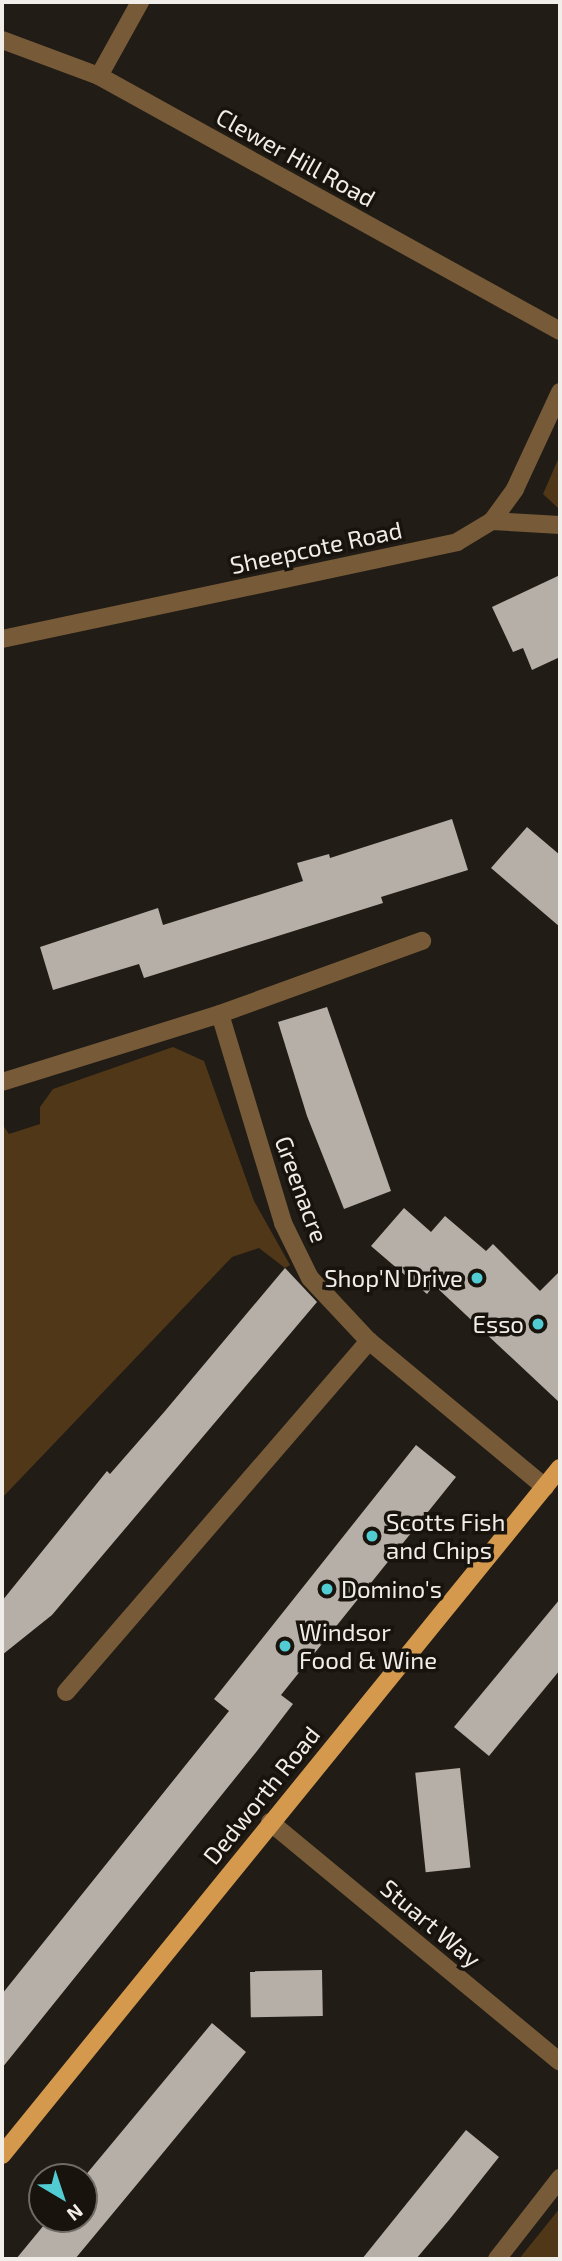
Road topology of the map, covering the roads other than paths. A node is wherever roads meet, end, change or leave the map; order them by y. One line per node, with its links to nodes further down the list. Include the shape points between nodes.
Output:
1 (140, 2): 3 (street)
2 (2, 40): 3 (street, Clewer Hill Road)
3 (99, 75): 4 (street, Clewer Hill Road)
4 (560, 331)
5 (560, 392): 6 (street, Sheepcote Road, via 515,489)
6 (492, 521): 7 (street); 8 (street, Sheepcote Road, via 457,542)
7 (560, 525)
8 (2, 639)
9 (422, 941): 10 (street)
10 (220, 1014): 11 (street); 12 (street, Greenacre, via 283,1223 310,1278)
11 (2, 1082)
12 (369, 1341): 14 (street, Greenacre); 15 (street)
13 (560, 1468): 14 (main road, Dedworth Road)
14 (545, 1487): 16 (main road, Dedworth Road)
15 (66, 1692)
16 (270, 1822): 17 (street, Stuart Way); 18 (main road, Dedworth Road)
17 (560, 2062)
18 (2, 2155)
19 (560, 2178): 20 (street)
20 (497, 2259)

